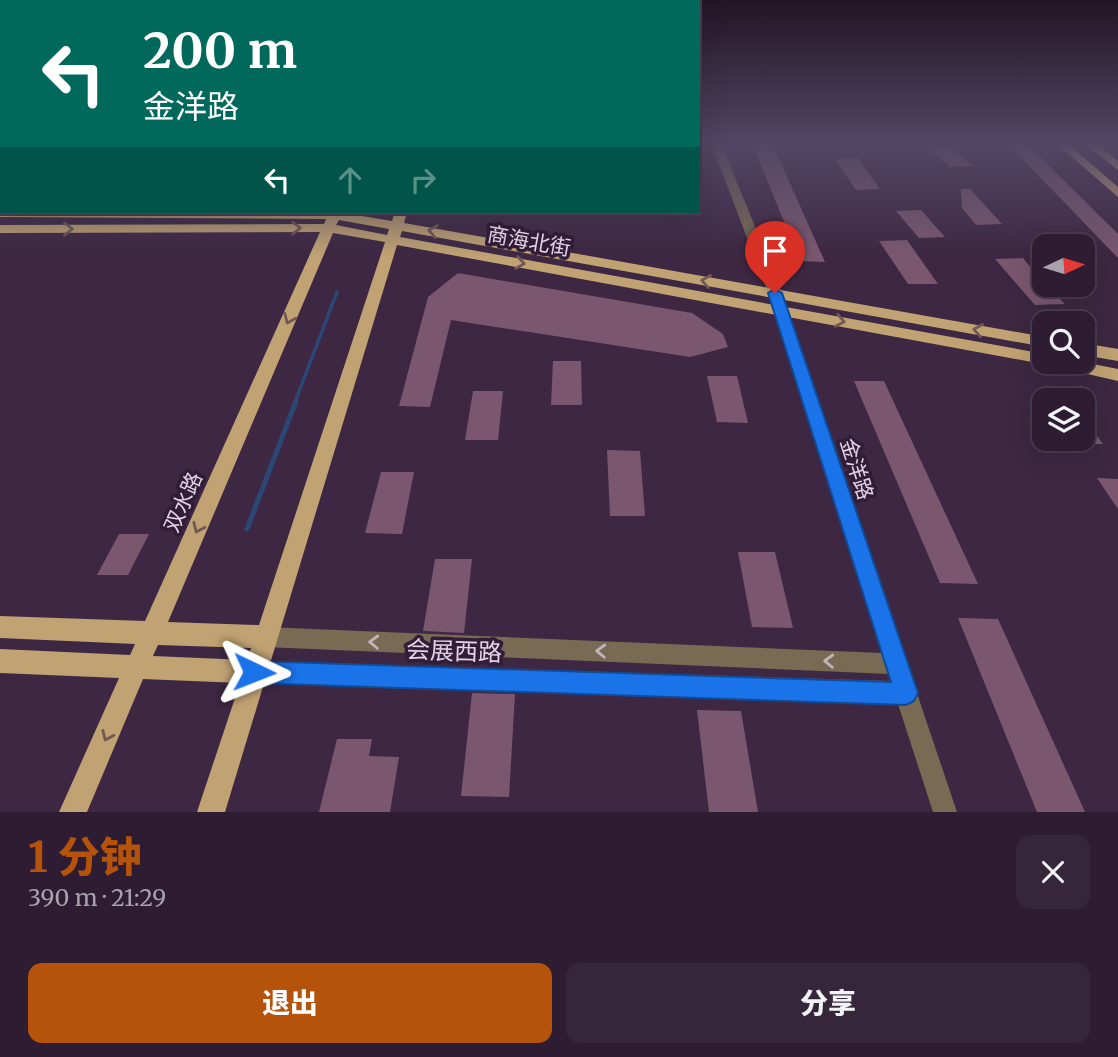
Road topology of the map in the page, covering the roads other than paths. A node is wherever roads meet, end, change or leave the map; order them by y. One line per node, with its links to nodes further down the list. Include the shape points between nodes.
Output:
1 (731, 181): 8 (street, 金洋路)
2 (1104, 181): 3 (main road)
3 (1118, 193)
4 (67, 214): 5 (main road, 商海北街)
5 (333, 218): 6 (main road, 商海北街); 7 (main road, 商海北街, one-way to 5); 16 (main road, 双水路, one-way to 16)
6 (396, 225): 8 (main road, 商海北街); 17 (main road)
7 (0, 229)
8 (777, 301): 9 (main road, 商海北街, one-way to 8); 12 (main road, 商海北街, one-way to 12); 19 (street, 金洋路)
9 (1032, 340)
10 (1095, 351): 11 (main road)
11 (1118, 355)
12 (1032, 357)
13 (1095, 370): 14 (main road)
14 (1118, 375)
15 (0, 627): 16 (main road, 会展西路)
16 (152, 633): 17 (main road, 会展西路); 20 (main road, 双水路)
17 (265, 637): 19 (street, 会展西路, one-way to 17); 21 (main road)
18 (0, 661): 20 (main road, 会展西路)
19 (897, 664): 22 (street, 金洋路)
20 (137, 667): 21 (main road, 会展西路); 23 (main road, 双水路, one-way to 23)
21 (254, 672): 22 (street, 会展西路); 24 (main road)
22 (906, 693): 25 (street, 金洋路)
23 (73, 812)
24 (211, 812)
25 (946, 812)

